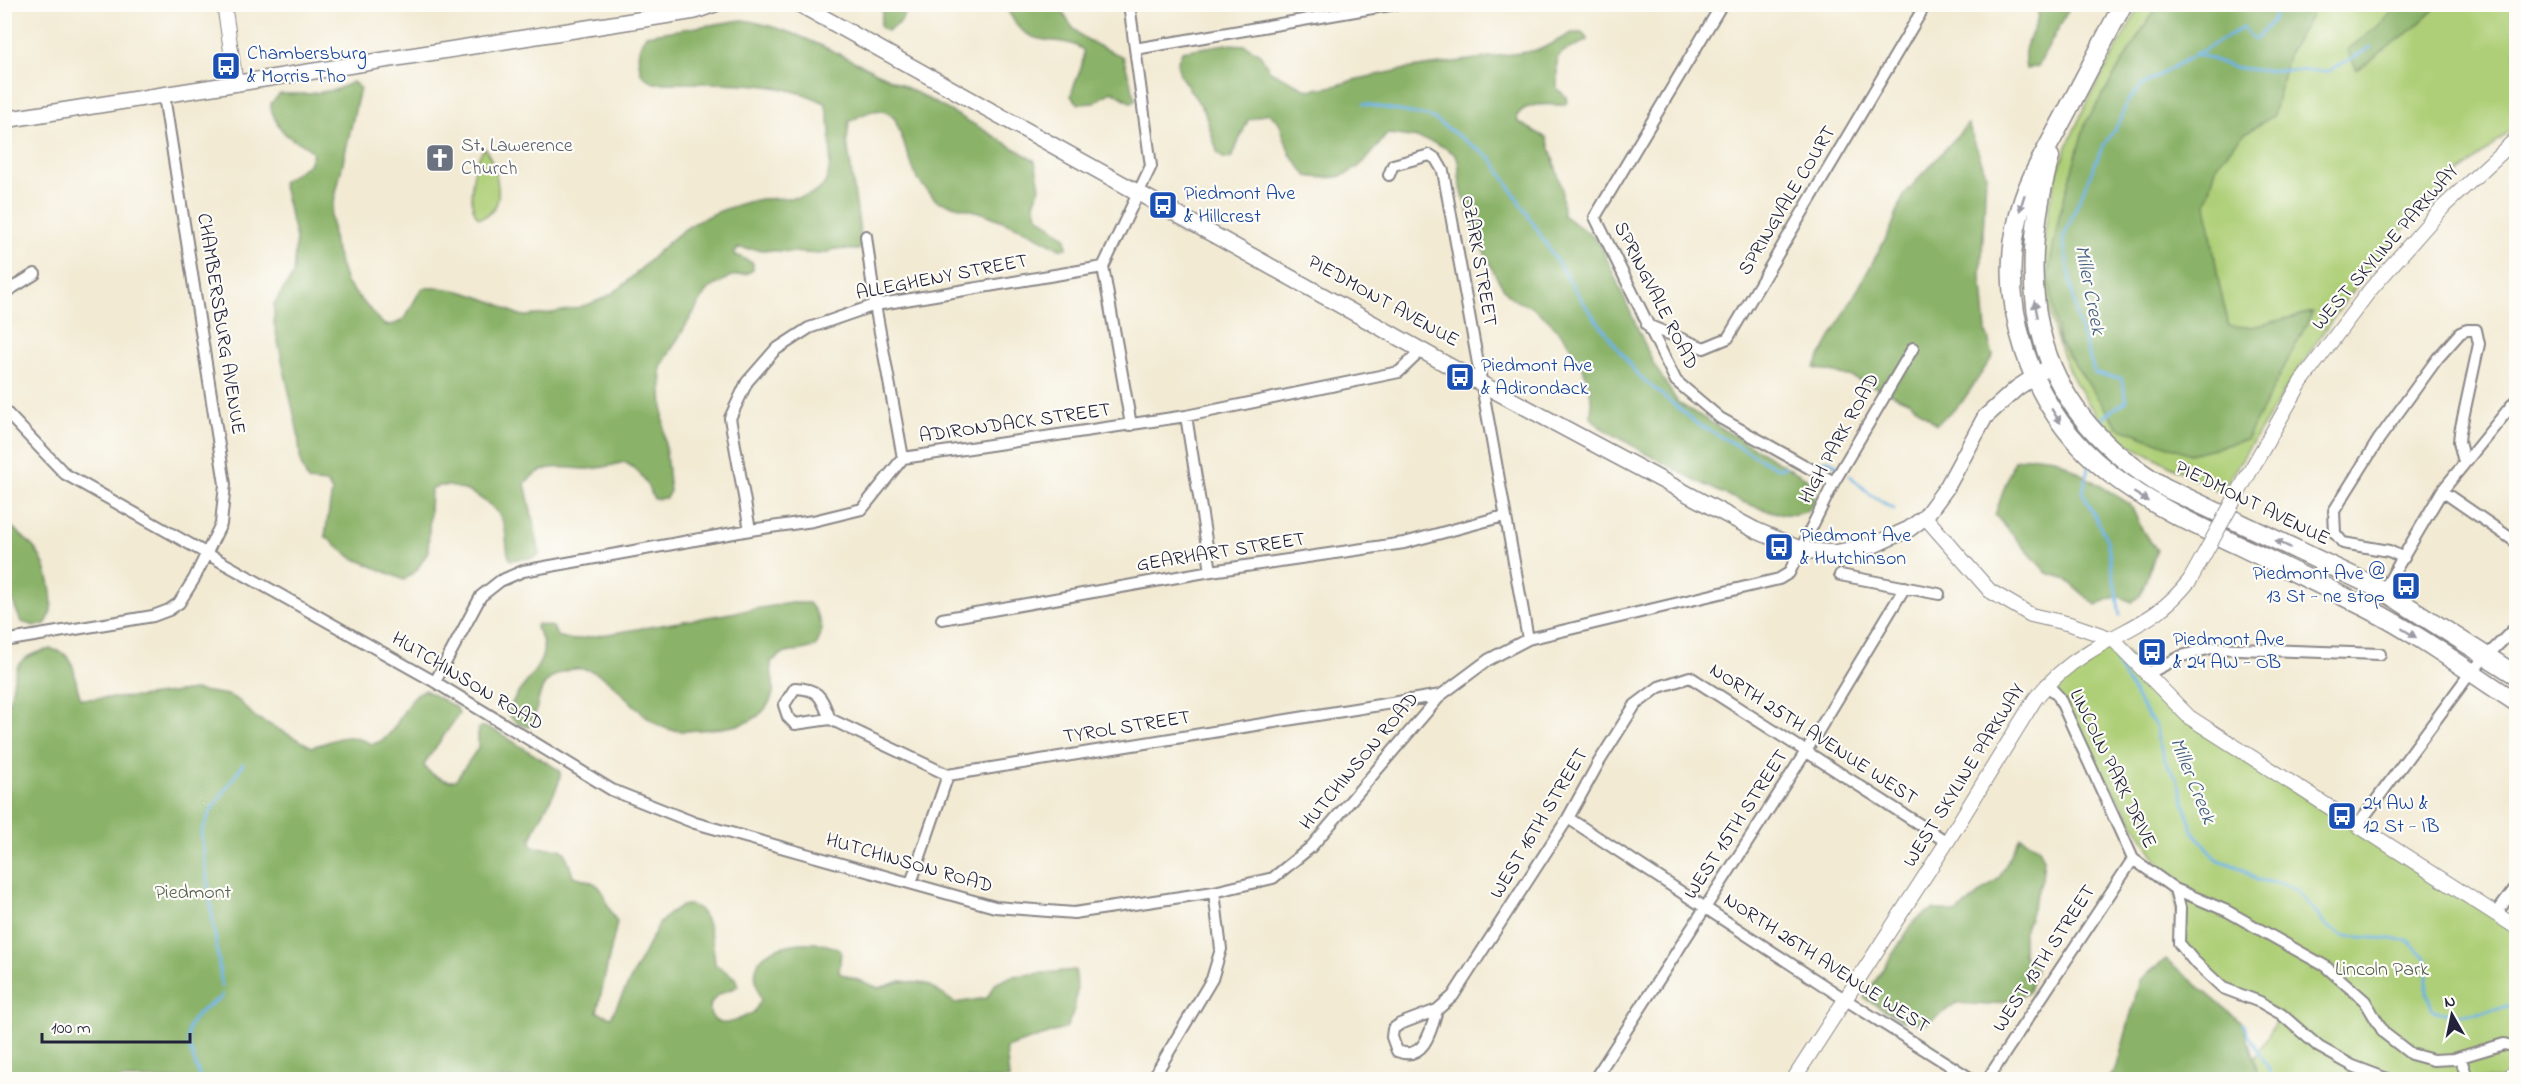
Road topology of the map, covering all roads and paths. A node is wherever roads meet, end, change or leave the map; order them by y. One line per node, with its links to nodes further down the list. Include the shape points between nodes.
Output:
1 (224, 4): 10 (street)
2 (715, 4): 10 (main road, via 695,11)
3 (799, 4): 16 (main road, PIEDMONT AVENUE)
4 (1129, 4): 9 (street)
5 (1396, 4): 9 (street)
6 (1722, 4): 22 (street, SPRINGVALE ROAD, via 1594,217)
7 (2123, 4): 13 (highway)
8 (1924, 7): 22 (street, SPRINGVALE COURT, via 1728,338 1704,348)
9 (1135, 49): 16 (street, via 1151,165)
10 (237, 84): 11 (main road)
11 (164, 96): 12 (main road); 41 (street, CHAMBERSBURG AVENUE, via 225,484 221,524)
12 (4, 120)
13 (2057, 132): 25 (highway, one-way to 13, via 2033,298 2032,254 2039,201); 26 (highway, one-way to 26, via 2030,181 2014,237 2013,300)
14 (2517, 139): 52 (street, WEST SKYLINE PARKWAY, bridge, via 2444,206 2364,298 2301,382 2190,580 2152,618)
15 (1389, 174): 27 (street, OZARK STREET, via 1393,165 1430,155 1443,171)
16 (1139, 192): 18 (street); 24 (main road, PIEDMONT AVENUE)
17 (866, 236): 21 (street)
18 (1103, 267): 21 (street, ALLEGHENY STREET); 31 (street)
19 (35, 274): 20 (street)
20 (4, 293)
21 (875, 304): 32 (street); 38 (street, ALLEGHENY STREET, via 809,328 775,350 747,382 730,418)
22 (1647, 325): 34 (street, SPRINGVALE ROAD, via 1676,381 1720,418)
23 (1913, 348): 34 (street, HIGH PARK ROAD)
24 (1422, 350): 27 (main road, PIEDMONT AVENUE); 30 (street, ADIRONDACK STREET, via 1399,372)
25 (2052, 365): 26 (main road, PIEDMONT AVENUE); 46 (highway, PIEDMONT AVENUE, one-way to 25, via 2166,488 2130,465 2098,434 2064,390)
26 (2033, 376): 37 (main road, PIEDMONT AVENUE, via 1985,417 1947,487); 48 (highway, one-way to 48, via 2062,424 2112,477 2161,509)
27 (1480, 382): 36 (street, OZARK STREET); 40 (main road, PIEDMONT AVENUE, via 1755,530)
28 (2517, 400): 33 (street)
29 (4, 410): 41 (street, HUTCHINSON ROAD, via 65,474)
30 (1186, 416): 31 (street, ADIRONDACK STREET); 43 (street)
31 (1131, 425): 32 (street, ADIRONDACK STREET)
32 (903, 458): 38 (street, ADIRONDACK STREET, via 862,508 813,521)
33 (2464, 462): 35 (street); 42 (street, via 2459,442 2479,344 2476,330 2460,333 2437,359 2334,511 2335,533 2343,543 2389,551)
34 (1834, 482): 40 (street, HIGH PARK ROAD)
35 (2442, 491): 39 (street); 42 (street)
36 (1504, 516): 43 (street, GEARHART STREET, via 1404,543); 51 (street, OZARK STREET)
37 (1924, 517): 40 (main road, PIEDMONT AVENUE, via 1893,538 1857,550); 52 (street, via 1990,591 2031,615)
38 (750, 530): 60 (street, ADIRONDACK STREET, via 523,571 500,581 481,596)
39 (2517, 542)
40 (1802, 550): 51 (street, HUTCHINSON ROAD, via 1789,573 1779,579)
41 (205, 554): 53 (street, CHAMBERSBURG AVENUE, via 194,579 169,610); 60 (street, HUTCHINSON ROAD)
42 (2404, 558): 46 (street)
43 (1211, 571): 49 (street, GEARHART STREET)
44 (1840, 575): 45 (street)
45 (1905, 587): 47 (street); 65 (street, WEST 15TH STREET)
46 (2382, 590): 48 (street); 55 (highway, PIEDMONT AVENUE)
47 (1939, 594)
48 (2372, 610): 56 (highway, one-way to 56)
49 (942, 619)
50 (2517, 627): 55 (street)
51 (1528, 639): 62 (street, HUTCHINSON ROAD, via 1488,660)
52 (2113, 639): 57 (street); 61 (street, WEST SKYLINE PARKWAY, via 2083,655)
53 (4, 641)
54 (2379, 654): 57 (street, via 2211,648 2182,656)
55 (2487, 658): 56 (street); 58 (highway, PIEDMONT AVENUE)
56 (2471, 672): 63 (highway); 68 (street)
57 (2149, 673): 68 (street, via 2189,717)
58 (2517, 675)
59 (1690, 677): 65 (street, NORTH 25TH AVENUE WEST); 67 (street, WEST 16TH STREET, via 1659,687 1635,705)
60 (435, 682): 71 (street, HUTCHINSON ROAD, via 612,790 695,823)
61 (2047, 684): 69 (street, WEST SKYLINE PARKWAY); 70 (street, LINCOLN PARK DRIVE, via 2059,697)
62 (1440, 695): 66 (street, TYROL STREET); 74 (street, HUTCHINSON ROAD, via 1311,847 1273,878)
63 (2517, 702)
64 (830, 719): 66 (street)
65 (1805, 753): 69 (street, NORTH 25TH AVENUE WEST); 75 (street, WEST 15TH STREET)
66 (948, 775): 71 (street)
67 (1568, 818): 75 (street, NORTH 26TH AVENUE WEST); 79 (street, WEST 16TH STREET, via 1453,996)
68 (2358, 825): 76 (street)
69 (1947, 842): 78 (street, WEST SKYLINE PARKWAY)
70 (2133, 859): 73 (street, LINCOLN PARK DRIVE); 87 (street, WEST 13TH STREET)
71 (910, 883): 74 (street, HUTCHINSON ROAD, via 996,907 1074,913)
72 (2517, 887): 76 (street)
73 (2175, 889): 81 (street, LINCOLN PARK DRIVE, via 2227,911 2325,966 2365,1001 2384,1033 2411,1054 2433,1060); 82 (street, via 2180,908 2179,943 2193,960 2223,988 2281,1014 2319,1047)
74 (1214, 892): 83 (street, via 1221,949 1212,979)
75 (1705, 907): 78 (street, NORTH 26TH AVENUE WEST); 84 (street, WEST 15TH STREET)
76 (2496, 914): 77 (street)
77 (2517, 927)
78 (1846, 1000): 85 (street, WEST SKYLINE PARKWAY); 86 (street, NORTH 26TH AVENUE WEST)
79 (1437, 1010): 79 (street, WEST 16TH STREET, via 1429,1038 1416,1053 1408,1056 1397,1052 1393,1029)
80 (2517, 1047): 81 (street, LINCOLN PARK DRIVE, via 2504,1044)
81 (2460, 1057): 89 (street)
82 (2377, 1078): 88 (street)
83 (1152, 1080)
84 (1594, 1080)
85 (1793, 1080)
86 (1973, 1080)
87 (1987, 1080)
88 (2390, 1080)
89 (2468, 1080)

